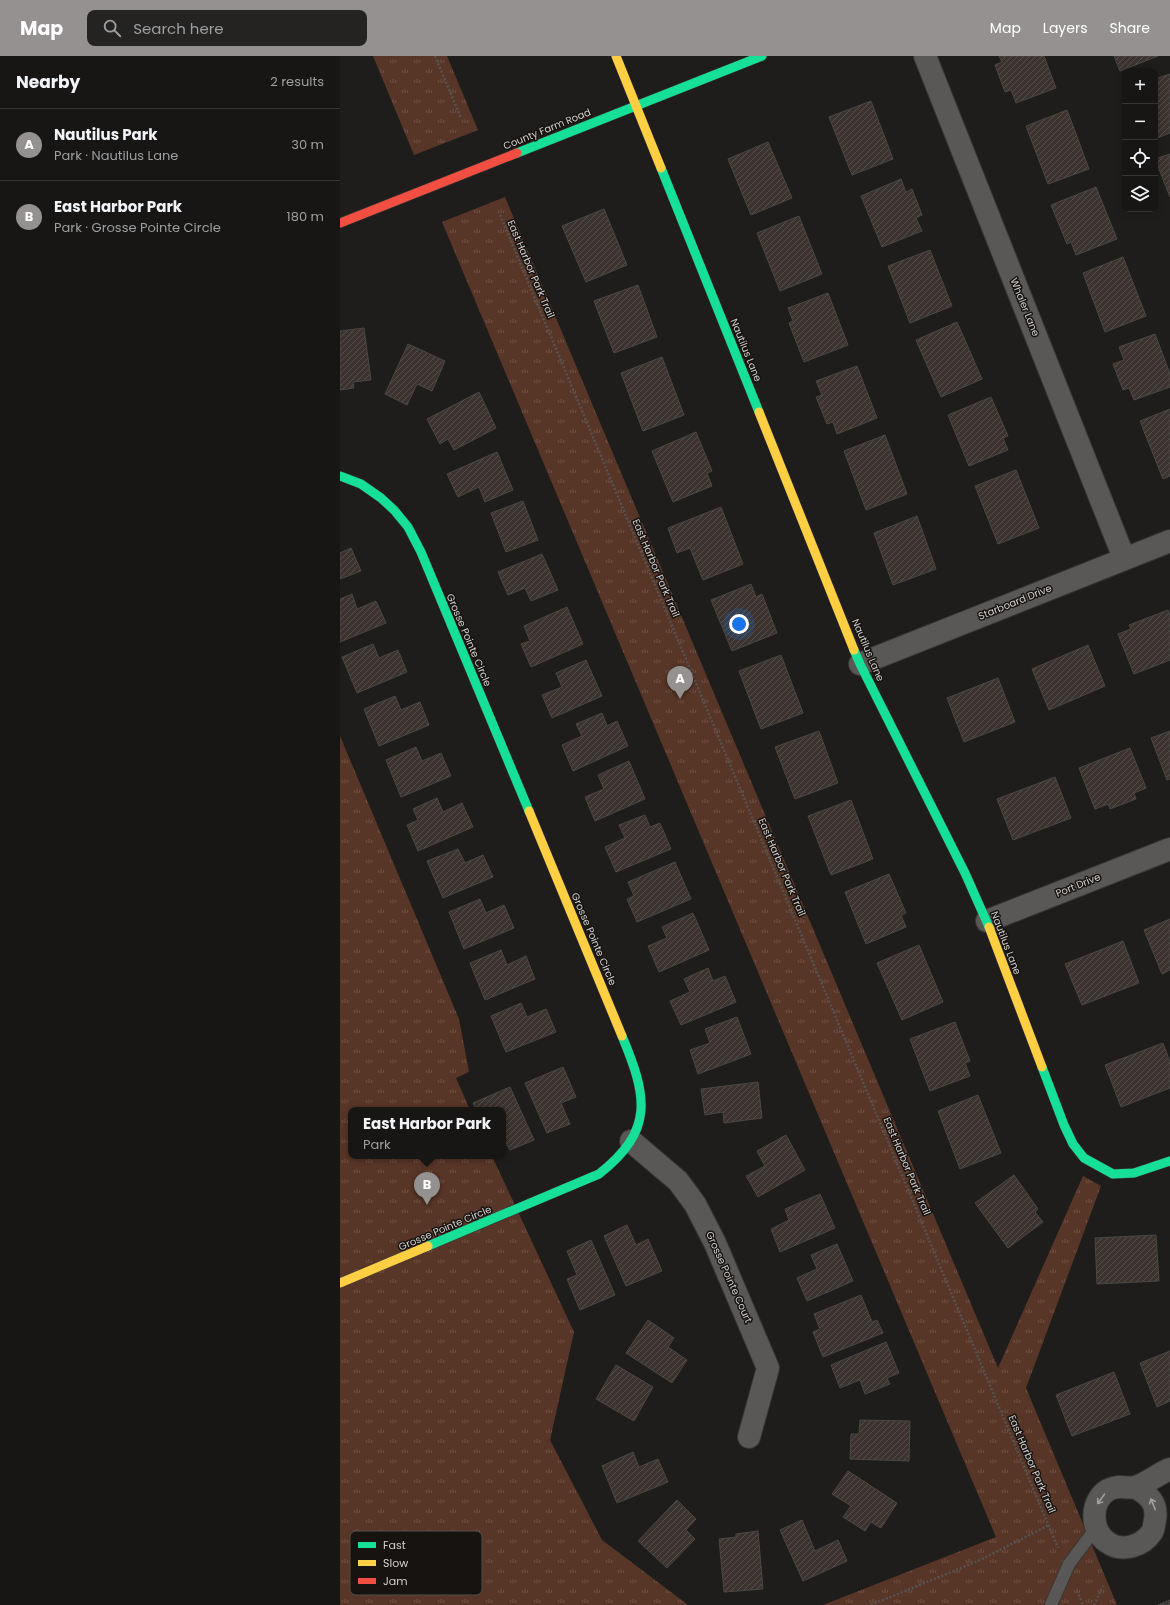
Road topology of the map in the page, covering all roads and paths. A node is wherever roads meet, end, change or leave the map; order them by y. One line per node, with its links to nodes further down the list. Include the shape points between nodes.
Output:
1 (435, 56): 6 (path)
2 (616, 56): 5 (street, Nautilus Lane)
3 (762, 56): 5 (street, County Farm Road)
4 (925, 56): 11 (street, Whaler Lane)
5 (636, 106): 8 (street, County Farm Road); 12 (street, Nautilus Lane)
6 (462, 118)
7 (500, 215): 21 (path, East Harbor Park Trail)
8 (340, 223)
9 (340, 476): 15 (street, Grosse Pointe Circle, via 361,484 394,510 408,527 421,552 631,1058 641,1095 640,1114)
10 (1170, 541): 11 (street, Starboard Drive)
11 (1124, 558): 12 (street, Starboard Drive)
12 (860, 664): 14 (street, Nautilus Lane, via 965,873)
13 (1170, 848): 14 (street, Port Drive)
14 (986, 921): 16 (street, Nautilus Lane, via 1073,1144 1084,1158 1113,1174 1134,1173)
15 (631, 1141): 17 (street, Grosse Pointe Circle, via 614,1163 599,1174); 18 (street, Grosse Pointe Court, via 678,1181 695,1204 715,1243 768,1368)
16 (1170, 1161)
17 (340, 1283)
18 (748, 1438)
19 (1170, 1468): 20 (street)
20 (1135, 1487): 22 (street, one-way to 22, via 1121,1486 1107,1490 1098,1501 1094,1515); 22 (street, one-way to 20, via 1107,1542 1124,1548 1141,1544 1145,1540 1153,1531 1156,1513 1149,1497)
21 (1049, 1525): 23 (path, East Harbor Park Trail); 26 (path, East Harbor Park Trail, via 978,1561)
22 (1096, 1528): 27 (lane, via 1069,1564)
23 (1059, 1550)
24 (1104, 1586): 29 (path)
25 (1075, 1587): 28 (path)
26 (871, 1605)
27 (1051, 1605)
28 (1083, 1605)
29 (1094, 1605)

